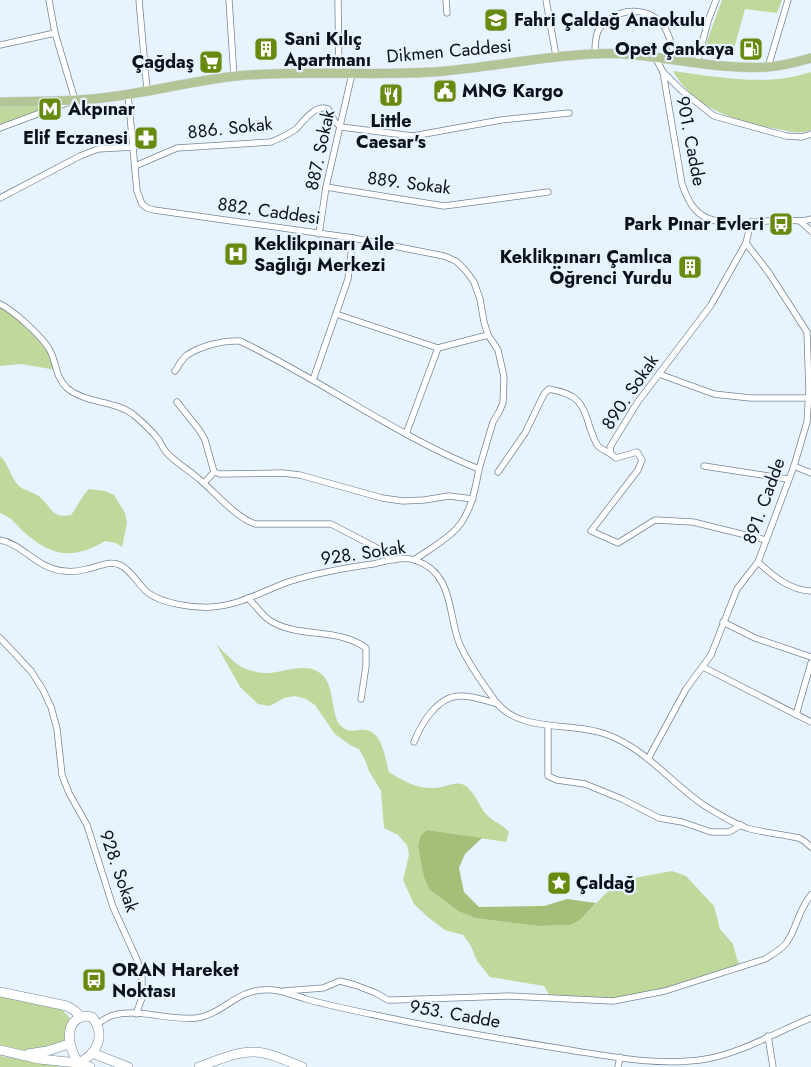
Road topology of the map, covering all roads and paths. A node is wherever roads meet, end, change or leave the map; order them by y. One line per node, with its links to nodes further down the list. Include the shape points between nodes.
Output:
1 (49, 0): 10 (street)
2 (138, 0): 23 (street)
3 (229, 0): 22 (street)
4 (338, 0): 20 (street)
5 (446, 0): 9 (street)
6 (546, 0): 13 (street)
7 (716, 0): 17 (street)
8 (788, 0): 18 (street)
9 (447, 13)
10 (55, 33): 11 (street); 25 (street)
11 (0, 45)
12 (594, 54): 13 (main road, Dikmen Caddesi); 14 (main road, Dikmen Caddesi); 16 (street, via 599,29 616,15 629,10 645,12 666,29)
13 (556, 56): 21 (main road, Dikmen Caddesi, via 434,72)
14 (656, 57): 16 (main road, Dikmen Caddesi); 19 (street, 901. Cadde)
15 (811, 58): 18 (main road, Dikmen Caddesi)
16 (675, 60): 17 (main road, Dikmen Caddesi)
17 (697, 63): 18 (main road, Dikmen Caddesi)
18 (768, 67)
19 (663, 72): 30 (street, via 714,116 786,136 802,138); 37 (street, 901. Cadde, via 687,197 695,210 706,217 720,222)
20 (339, 73): 21 (main road, Dikmen Caddesi); 22 (main road, Dikmen Caddesi)
21 (352, 74): 28 (street, 887. Sokak)
22 (234, 77): 23 (main road, Dikmen Caddesi)
23 (147, 90): 24 (main road, Dikmen Caddesi)
24 (128, 94): 25 (main road, Dikmen Caddesi); 31 (street, 882. Caddesi)
25 (74, 100): 26 (main road, Dikmen Caddesi); 29 (street)
26 (0, 102)
27 (569, 113): 28 (street, via 501,120 414,136)
28 (341, 127): 32 (street, 886. Sokak, via 328,109 320,108 283,137 271,142 177,148); 33 (street, 887. Sokak)
29 (0, 128)
30 (811, 134)
31 (134, 147): 32 (street, 882. Caddesi); 35 (street, via 98,149)
32 (135, 166): 40 (street, 882. Caddesi, via 139,199 147,208)
33 (326, 187): 34 (street, 889. Sokak, via 444,206); 40 (street, 887. Sokak)
34 (548, 192)
35 (0, 198)
36 (811, 220): 38 (street, 901. Cadde)
37 (750, 222): 38 (street, 901. Cadde, via 783,219); 42 (street, 890. Sokak)
38 (801, 222): 39 (street)
39 (811, 231)
40 (319, 234): 41 (street, 882. Caddesi)
41 (353, 238): 44 (street, via 348,279); 45 (street, 882. Caddesi, via 456,261 474,282)
42 (746, 243): 48 (street, 890. Sokak, via 711,305); 50 (street, 891. Cadde, via 807,332)
43 (0, 304): 61 (street, via 11,310 48,347 58,375 67,388 76,394 127,410 158,439 170,456)
44 (336, 314): 46 (street); 49 (street)
45 (488, 335): 46 (street); 56 (street, 882. Caddesi, via 498,350 505,387 503,403 493,422)
46 (438, 348): 52 (street)
47 (175, 370): 49 (street, via 188,355 229,340 240,341)
48 (659, 374): 50 (street, via 714,394); 53 (street, 890. Sokak, via 610,447)
49 (313, 380): 52 (street)
50 (808, 398): 55 (street, 891. Cadde, via 807,422)
51 (177, 402): 57 (street, via 205,440)
52 (406, 434): 56 (street)
53 (612, 454): 58 (street, via 598,446 577,399 549,389 525,433); 64 (street, 890. Sokak, via 616,458 637,452 642,460 638,470 591,530 618,542 655,520 693,522)
54 (704, 466): 60 (street)
55 (794, 466): 59 (street); 60 (street, 891. Cadde)
56 (479, 470): 62 (street, 882. Caddesi)
57 (214, 472): 61 (street); 62 (street, via 228,475 300,475 403,501 448,496)
58 (498, 472)
59 (811, 473)
60 (788, 479): 64 (street, 891. Cadde)
61 (204, 483): 65 (street, via 244,520 256,524 331,524)
62 (473, 499): 66 (street, 882. Caddesi, via 456,529)
63 (0, 540): 69 (street, 928. Sokak, via 61,571 87,570 111,563 120,565 147,592 193,607 222,606)
64 (766, 540): 67 (street, 891. Cadde)
65 (394, 560): 66 (street, 928. Sokak); 69 (street, 928. Sokak, via 324,572)
66 (414, 560): 76 (street, 928. Sokak, via 434,572 443,584 460,643)
67 (758, 562): 68 (street, via 792,588); 70 (street, 891. Cadde, via 737,589)
68 (811, 591)
69 (248, 598): 75 (street, via 262,614 285,628 350,640 366,648)
70 (723, 622): 72 (street, via 755,638); 74 (street, 891. Cadde)
71 (0, 638): 87 (street, 928. Sokak, via 31,671 51,707 62,775 87,825 113,907 138,962 142,998)
72 (811, 658)
73 (811, 663): 77 (street)
74 (704, 667): 77 (street); 81 (street, 891. Cadde, via 686,689)
75 (361, 699)
76 (498, 704): 79 (street, 928. Sokak, via 525,722); 80 (street, via 458,696 447,700 424,721)
77 (796, 715): 78 (street)
78 (811, 722)
79 (548, 725): 81 (street, 928. Sokak, via 573,726 609,735); 82 (street, via 548,776 585,784 659,818 711,832 730,832)
80 (414, 742)
81 (648, 759): 82 (street, 928. Sokak, via 703,805)
82 (741, 826): 83 (street, 928. Sokak, via 799,838)
83 (811, 847)
84 (811, 895): 85 (street, via 788,940 765,959 666,991 612,1001 509,996 388,1000 340,982 323,988)
85 (280, 991): 87 (street, 953. Cadde, via 247,993 198,1018); 96 (street, 953. Cadde, via 419,1024)
86 (0, 992): 88 (main road, via 67,1006)
87 (136, 1014): 90 (street, 953. Cadde, via 113,1015)
88 (81, 1017): 90 (main road, via 92,1017); 92 (main road, via 74,1023)
89 (811, 1018): 91 (street, 953. Cadde)
90 (97, 1024): 94 (main road, via 99,1040)
91 (768, 1036): 96 (street, 953. Cadde, via 727,1054 706,1059 656,1061); 103 (street)
92 (69, 1044): 95 (main road); 97 (main road)
93 (0, 1050): 95 (main road)
94 (92, 1053): 97 (main road, via 88,1059); 99 (main road)
95 (20, 1055): 97 (main road)
96 (620, 1057): 102 (street)
97 (78, 1063): 98 (main road)
98 (90, 1067)
99 (128, 1067)
100 (198, 1067): 101 (main road, via 252,1052)
101 (302, 1067)
102 (618, 1067)
103 (773, 1067)

